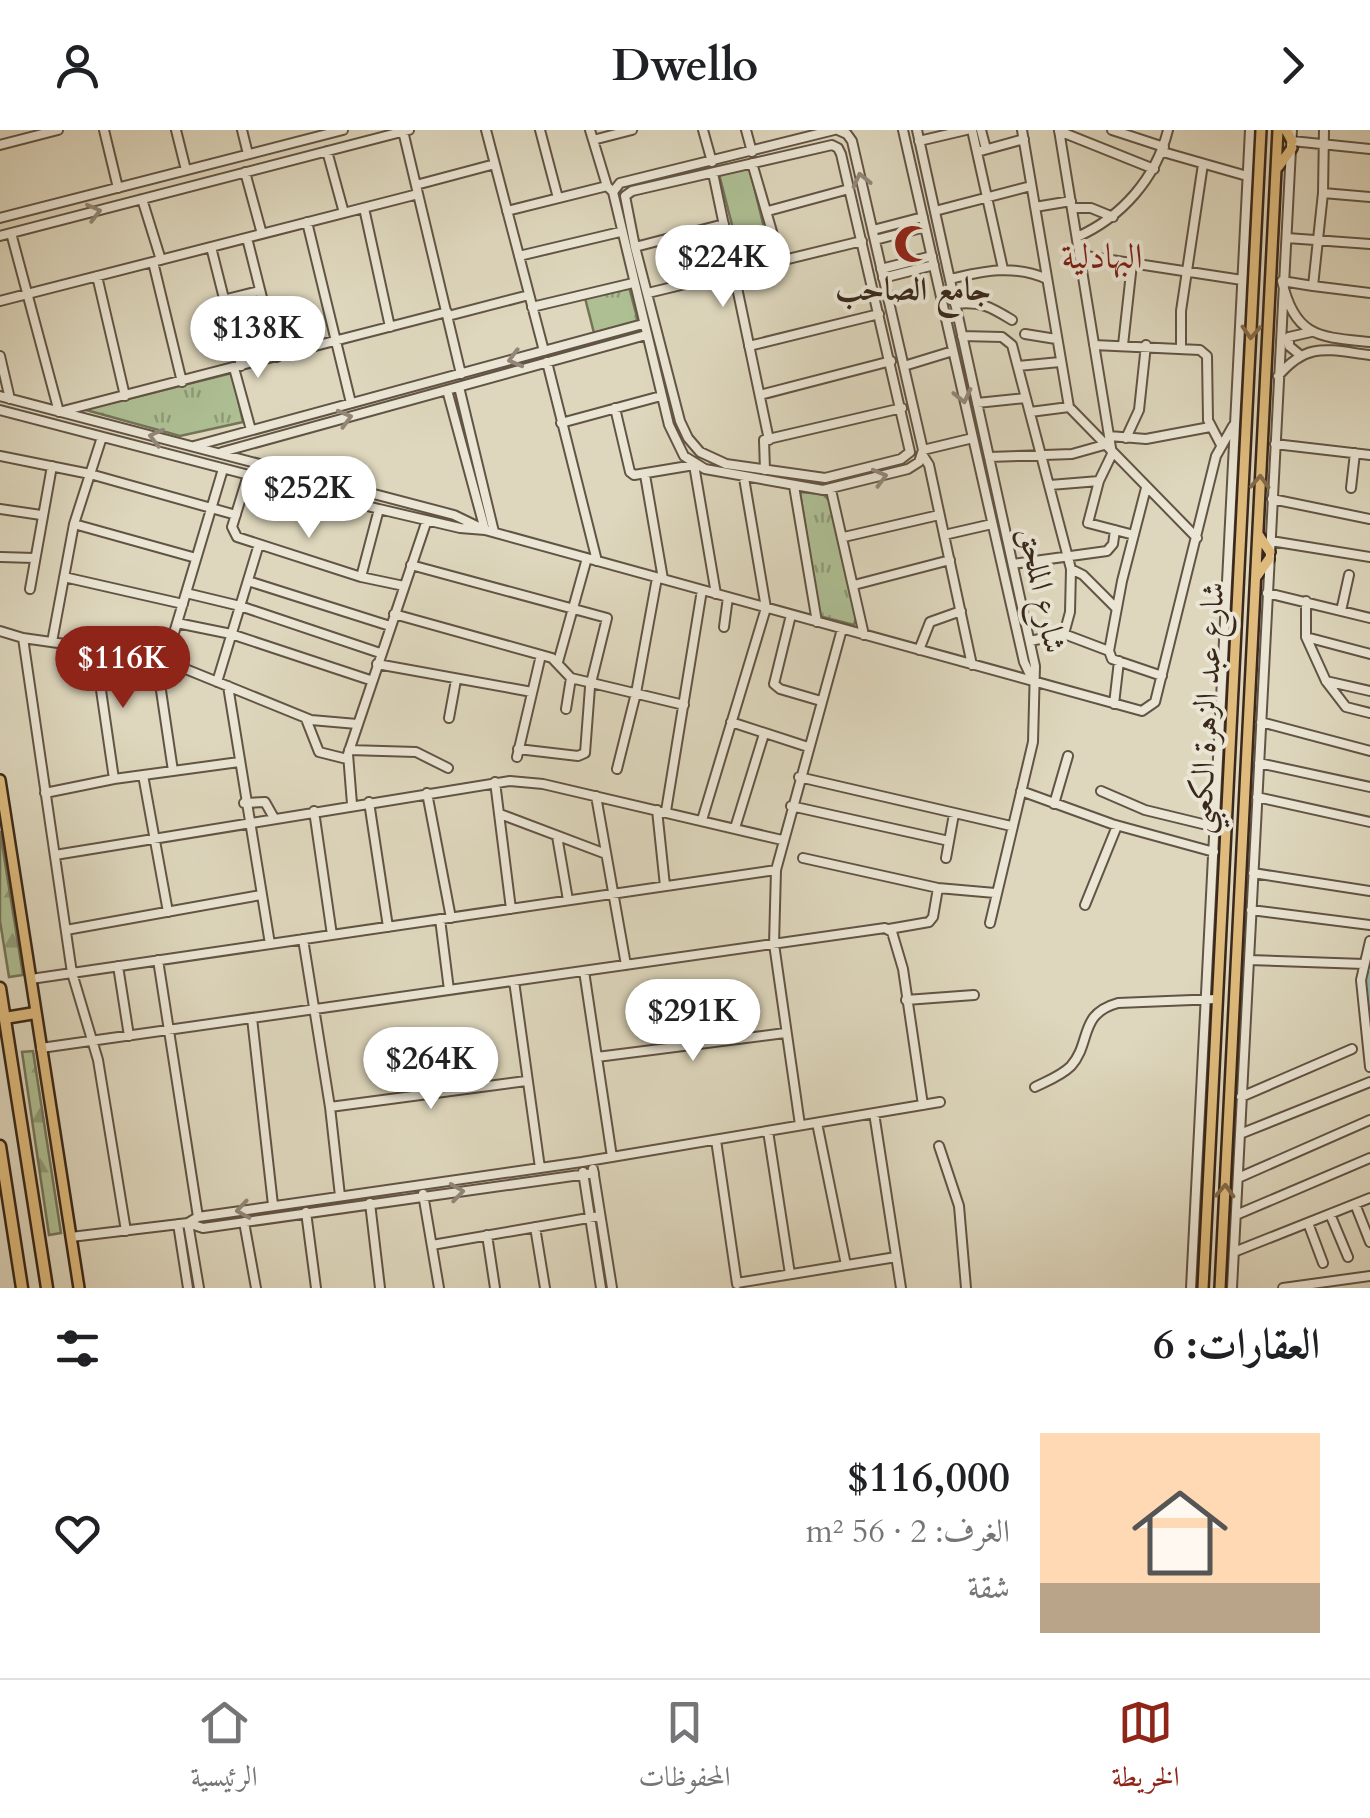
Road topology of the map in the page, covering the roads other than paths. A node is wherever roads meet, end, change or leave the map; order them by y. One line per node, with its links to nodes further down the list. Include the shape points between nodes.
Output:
1 (58, 130): 30 (street)
2 (104, 130): 49 (street)
3 (176, 130): 43 (street)
4 (242, 130): 37 (street)
5 (342, 130): 37 (street)
6 (486, 130): 40 (street)
7 (540, 130): 56 (street)
8 (590, 130): 27 (street)
9 (632, 130): 27 (street)
10 (703, 130): 38 (street)
11 (746, 130): 36 (street)
12 (903, 130): 69 (street, شارع الملحق)
13 (916, 130): 28 (street, شارع الملحق)
14 (969, 130): 28 (street); 35 (street)
15 (981, 130): 35 (street)
16 (1112, 130): 33 (street)
17 (1168, 130): 33 (street)
18 (1250, 130): 47 (street)
19 (1261, 130): 304 (main road, شارع عبد الزهرة الكعبي, one-way to 304)
20 (1278, 130): 44 (main road, شارع عبد الزهرة الكعبي)
21 (1324, 130): 29 (street)
22 (406, 131): 34 (street); 50 (street)
23 (842, 131): 31 (street); 36 (street); 74 (street, one-way to 23, via 852,142)
24 (1059, 131): 42 (street); 59 (street)
25 (1023, 134): 35 (street); 48 (street)
26 (1290, 137): 29 (street); 44 (main road); 78 (street)
27 (593, 140): 51 (street)
28 (919, 141): 63 (street, شارع الملحق)
29 (1323, 144): 32 (street); 53 (street)
30 (0, 145)
31 (838, 148): 39 (street); 52 (street)
32 (1370, 149)
33 (1164, 150): 41 (street); 42 (street)
34 (327, 151): 45 (street); 65 (street)
35 (981, 151): 57 (street)
36 (752, 152): 38 (street)
37 (248, 154): 43 (street)
38 (712, 162): 51 (street)
39 (752, 163): 46 (street); 64 (street)
40 (494, 164): 50 (street); 62 (street)
41 (1203, 164): 47 (street); 93 (street)
42 (1154, 169): 66 (street)
43 (186, 170): 49 (street)
44 (1277, 170): 215 (main road, شارع عبد الزهرة الكعبي, one-way to 44)
45 (245, 172): 58 (street); 73 (street)
46 (714, 172): 54 (street); 70 (street)
47 (1247, 176): 97 (street)
48 (1032, 186): 57 (street); 60 (street)
49 (118, 188): 67 (street)
50 (417, 189): 61 (street); 111 (street)
51 (610, 189): 54 (street); 56 (street); 71 (street)
52 (850, 189): 64 (street); 79 (street)
53 (1323, 192): 55 (street); 80 (street)
54 (625, 196): 83 (street)
55 (1370, 196)
56 (558, 198): 62 (street)
57 (987, 198): 63 (street); 90 (street)
58 (142, 199): 72 (street, one-way to 58); 88 (street)
59 (1071, 205): 60 (street); 66 (street); 76 (street)
60 (1035, 206): 95 (street)
61 (364, 208): 65 (street); 116 (street)
62 (507, 210): 85 (street)
63 (934, 211): 96 (street, شارع الملحق)
64 (768, 212): 86 (street)
65 (344, 213): 68 (street)
66 (1113, 217): 76 (street)
67 (0, 218)
68 (307, 222): 73 (street); 124 (street)
69 (924, 222): 74 (street); 87 (street, شارع الملحق)
70 (724, 224): 83 (street); 91 (street)
71 (620, 232): 85 (street); 99 (street)
72 (11, 233): 75 (street); 104 (street)
73 (262, 234): 77 (street)
74 (874, 235): 92 (street)
75 (0, 236)
76 (1076, 237): 84 (street)
77 (247, 238): 82 (street); 101 (street)
78 (1287, 238): 80 (street); 98 (street)
79 (862, 240): 86 (street); 112 (street)
80 (1318, 241): 81 (street); 100 (street)
81 (1370, 244)
82 (212, 247): 88 (street); 107 (street)
83 (635, 247): 102 (street)
84 (1080, 255): 89 (street); 127 (street)
85 (519, 256): 105 (street)
86 (780, 259): 91 (street)
87 (932, 260): 92 (street); 106 (street, شارع الملحق)
88 (157, 261): 94 (street); 147 (street)
89 (1132, 264): 93 (street); 126 (street)
90 (1003, 269): 95 (street); 96 (street)
91 (734, 270): 102 (street); 128 (street)
92 (882, 273): 117 (street)
93 (1187, 273): 97 (street); 130 (street)
94 (97, 276): 104 (street); 151 (street)
95 (1046, 279): 123 (street)
96 (950, 280): 109 (street, شارع الملحق)
97 (1242, 280): 164 (street)
98 (1282, 281): 100 (street); 119 (street, via 1291,307); 146 (street)
99 (633, 283): 110 (street); 115 (street)
100 (1313, 286): 103 (street)
101 (259, 291): 107 (street); 136 (street)
102 (648, 293): 143 (street)
103 (1370, 293)
104 (28, 294): 108 (street); 161 (street)
105 (529, 295): 110 (street); 111 (street)
106 (942, 299): 109 (street); 113 (street, شارع الملحق)
107 (224, 300): 142 (street)
108 (0, 301)
109 (955, 305): 113 (street); 114 (street, via 999,309); 122 (street, شارع الملحق)
110 (532, 307): 132 (street)
111 (447, 314): 116 (street); 144 (street)
112 (879, 314): 118 (street); 128 (street)
113 (946, 317): 131 (street, شارع الملحق)
114 (1012, 320)
115 (643, 324): 121 (street); 132 (street)
116 (390, 327): 124 (street)
117 (896, 329): 118 (street); 140 (street)
118 (884, 332): 137 (street)
119 (1311, 332): 125 (street); 133 (street, via 1288,337)
120 (1025, 334): 123 (street)
121 (646, 335): 138 (street); 145 (street)
122 (962, 336): 141 (street, via 1002,337); 156 (street, شارع الملحق)
123 (1056, 339): 139 (street)
124 (336, 342): 136 (street); 155 (street)
125 (1370, 342)
126 (1123, 344): 127 (street); 129 (street)
127 (1094, 345): 172 (street)
128 (750, 346): 150 (street)
129 (1146, 346): 130 (street); 170 (street, via 1138,410)
130 (1182, 347): 165 (street, via 1207,356)
131 (953, 350): 140 (street); 169 (street, شارع الملحق, one-way to 169)
132 (544, 351): 144 (street, one-way to 144)
133 (1300, 355): 134 (street); 146 (street)
134 (1370, 355)
135 (0, 356): 153 (street)
136 (277, 356): 142 (street)
137 (891, 361): 150 (street); 159 (street)
138 (547, 362): 148 (street); 163 (street)
139 (1060, 362): 141 (street); 157 (street)
140 (904, 366): 178 (street)
141 (1018, 366): 154 (street)
142 (238, 367): 147 (street); 166 (street)
143 (668, 372): 145 (street); 190 (street, via 694,446 716,461)
144 (461, 374): 155 (street)
145 (656, 375): 152 (street)
146 (1278, 376): 174 (street)
147 (182, 382): 151 (street)
148 (459, 386): 149 (street); 214 (street)
149 (447, 390): 173 (street, one-way to 149); 214 (street)
150 (760, 395): 171 (street)
151 (125, 396): 161 (street)
152 (661, 396): 158 (street); 187 (street, via 678,448)
153 (5, 397): 161 (street)
154 (1026, 398): 156 (street); 162 (street)
155 (352, 403): 166 (street)
156 (977, 403): 185 (street, شارع الملحق)
157 (1069, 406): 162 (street); 172 (street)
158 (615, 408): 163 (street); 192 (street, via 630,472)
159 (902, 408): 171 (street); 190 (street, via 911,448 906,457 824,478)
160 (0, 410): 168 (street)
161 (59, 412): 175 (street, one-way to 161)
162 (1030, 412): 182 (street)
163 (561, 423): 227 (street)
164 (1233, 426): 176 (street); 345 (street)
165 (1210, 427): 170 (street); 176 (street)
166 (251, 430): 167 (street)
167 (235, 434): 175 (street); 177 (street)
168 (102, 436): 189 (street); 191 (street)
169 (973, 438): 178 (street); 212 (street, شارع الملحق)
170 (1126, 438): 172 (street)
171 (769, 440): 190 (street)
172 (1107, 441): 181 (street); 182 (street, via 1072,454)
173 (250, 444): 177 (street); 186 (street)
174 (1275, 444): 180 (street); 202 (street)
175 (192, 446): 179 (street)
176 (1221, 446): 219 (street)
177 (239, 447): 179 (street)
178 (923, 452): 201 (street, one-way to 178, via 908,469); 206 (street)
179 (218, 453): 186 (street)
180 (1355, 453): 183 (street); 200 (street)
181 (1112, 454): 195 (street); 199 (street)
182 (1042, 455): 185 (street); 197 (street)
183 (1370, 455)
184 (0, 456): 188 (street)
185 (989, 456): 229 (street, شارع الملحق)
186 (252, 462): 214 (street, via 454,515)
187 (694, 465): 192 (street); 194 (street); 244 (street)
188 (52, 466): 191 (street); 207 (street)
189 (223, 469): 193 (street); 204 (street)
190 (770, 470): 196 (street)
191 (90, 474): 204 (street); 211 (street)
192 (645, 475): 235 (street)
193 (248, 476): 205 (street); 208 (street)
194 (744, 478): 196 (street); 250 (street)
195 (1099, 481): 197 (street); 213 (street, via 1088,522)
196 (774, 482): 198 (street)
197 (1050, 485): 226 (street)
198 (794, 486): 201 (street); 258 (street)
199 (1146, 488): 217 (street); 219 (street)
200 (1351, 488)
201 (831, 490): 218 (street)
202 (1272, 499): 209 (street); 221 (street)
203 (0, 509): 207 (street)
204 (210, 509): 208 (street); 225 (street)
205 (378, 509): 210 (street); 234 (street)
206 (940, 514): 216 (street); 218 (street)
207 (41, 515): 224 (street)
208 (236, 515): 220 (street, via 233,532)
209 (1370, 519)
210 (427, 520): 214 (street); 230 (street)
211 (74, 524): 225 (street); 233 (street)
212 (992, 524): 216 (street); 289 (street, شارع الملحق)
213 (1115, 530): 217 (street); 226 (street, via 1107,551)
214 (489, 531): 227 (street)
215 (1258, 534): 221 (main road); 236 (main road, شارع عبد الزهرة الكعبي)
216 (944, 535): 228 (street)
217 (1134, 536): 251 (street)
218 (844, 537): 238 (street)
219 (1196, 538): 282 (street)
220 (259, 544): 234 (street); 237 (street)
221 (1270, 550): 222 (street); 236 (main road); 243 (street)
222 (1370, 557)
223 (1, 558): 224 (street)
224 (34, 558): 240 (street)
225 (196, 558): 242 (street)
226 (1068, 558): 229 (street); 231 (street)
227 (592, 560): 235 (street); 249 (street)
228 (950, 560): 238 (street); 252 (street)
229 (1013, 564): 269 (street, شارع الملحق)
230 (411, 565): 239 (street); 249 (street)
231 (1071, 569): 251 (street); 265 (street)
232 (1349, 575): 253 (street)
233 (64, 577): 247 (street); 270 (street)
234 (362, 577): 239 (street)
235 (660, 578): 241 (street); 293 (street)
236 (1256, 578): 306 (main road, شارع عبد الزهرة الكعبي)
237 (248, 581): 248 (street); 259 (street)
238 (854, 585): 266 (street)
239 (404, 586): 254 (street)
240 (30, 589)
241 (702, 590): 244 (street); 296 (street)
242 (186, 593): 247 (street); 248 (street)
243 (1267, 593): 246 (street); 302 (street)
244 (716, 594): 245 (street)
245 (728, 597): 250 (street); 260 (street)
246 (1306, 601): 253 (street); 267 (street)
247 (183, 604): 257 (street)
248 (240, 606): 264 (street); 274 (street)
249 (574, 607): 279 (street); 288 (street, via 608,620)
250 (766, 608): 255 (street); 301 (street)
251 (1116, 608): 273 (street)
252 (960, 610): 272 (street, via 930,622); 281 (street)
253 (1341, 611): 256 (street)
254 (394, 614): 259 (street); 276 (street)
255 (791, 614): 258 (street); 294 (street, via 774,684)
256 (1370, 618)
257 (178, 622): 263 (street); 264 (street)
258 (817, 622): 261 (street)
259 (390, 626): 274 (street)
260 (724, 626)
261 (842, 629): 266 (street); 294 (street)
262 (0, 631): 268 (street)
263 (174, 633)
264 (231, 634): 284 (street); 287 (street)
265 (1064, 634): 269 (street); 273 (street)
266 (864, 635): 272 (street)
267 (1306, 637): 275 (street); 286 (street)
268 (23, 638): 270 (street); 326 (street)
269 (1030, 641): 289 (street, شارع الملحق)
270 (52, 642): 271 (street)
271 (95, 648): 277 (street); 320 (street)
272 (918, 650): 281 (street)
273 (1108, 651): 278 (street)
274 (380, 652): 280 (street)
275 (1370, 654)
276 (540, 655): 279 (street); 291 (street)
277 (156, 658): 287 (street); 317 (street)
278 (1120, 661): 282 (street); 295 (street)
279 (558, 662): 283 (street)
280 (376, 664): 284 (street); 285 (street)
281 (972, 664): 289 (street)
282 (1162, 676): 295 (street, via 1152,707)
283 (571, 678): 288 (street); 297 (street)
284 (370, 680): 303 (street)
285 (456, 680): 291 (street); 300 (street)
286 (1326, 681): 292 (street); 298 (street, via 1346,707)
287 (217, 682): 290 (street)
288 (590, 682): 291 (street, via 583,755 518,753); 293 (street)
289 (1034, 682): 295 (street); 325 (street, via 1036,724)
290 (228, 686): 299 (street); 311 (street)
291 (532, 692)
292 (1370, 692)
293 (636, 693): 296 (street); 316 (street)
294 (822, 701): 307 (street)
295 (1114, 704)
296 (684, 705): 335 (street)
297 (566, 709)
298 (1370, 712)
299 (305, 718): 303 (street); 309 (street, via 319,752)
300 (448, 718)
301 (731, 722): 305 (street); 340 (street)
302 (1261, 722): 308 (street); 312 (street)
303 (357, 724): 309 (street)
304 (1230, 732): 306 (main road); 314 (main road, شارع عبد الزهرة الكعبي)
305 (764, 734): 307 (street); 346 (street)
306 (1248, 736): 315 (main road, شارع عبد الزهرة الكعبي)
307 (808, 747): 319 (street)
308 (1370, 751)
309 (348, 754): 313 (street, via 410,751); 332 (street)
310 (1068, 756): 333 (street)
311 (239, 762): 317 (street); 331 (street)
312 (1258, 763): 323 (street); 329 (street)
313 (448, 768)
314 (1228, 768): 315 (main road); 393 (main road, شارع عبد الزهرة الكعبي)
315 (1246, 768): 476 (main road, شارع عبد الزهرة الكعبي, one-way to 315)
316 (616, 769)
317 (173, 771): 318 (street)
318 (142, 775): 320 (street); 348 (street)
319 (800, 777): 334 (street); 338 (street)
320 (114, 779): 326 (street)
321 (0, 780): 388 (main road)
322 (496, 782): 327 (street); 328 (street, via 527,781); 337 (street)
323 (1370, 787)
324 (1101, 790): 345 (street, via 1145,810)
325 (1021, 791): 333 (street); 343 (street)
326 (46, 792): 353 (street)
327 (427, 792): 330 (street); 369 (street)
328 (596, 796): 335 (street); 352 (street)
329 (1257, 797): 342 (street); 357 (street)
330 (369, 802): 332 (street); 373 (street)
331 (244, 803): 339 (street, via 265,802); 341 (street)
332 (352, 804): 336 (street)
333 (1054, 804): 344 (street)
334 (792, 806): 349 (street); 350 (street)
335 (662, 810): 340 (street); 358 (street)
336 (314, 811): 339 (street); 376 (street)
337 (500, 814): 347 (street); 366 (street)
338 (954, 814): 343 (street); 350 (street)
339 (274, 818): 341 (street)
340 (702, 820): 346 (street)
341 (248, 822): 348 (street); 363 (street)
342 (1370, 822)
343 (1011, 826): 362 (street)
344 (1117, 826): 351 (street); 365 (street)
345 (1215, 827): 351 (street)
346 (735, 828): 349 (street)
347 (557, 836): 352 (street); 364 (street)
348 (154, 837): 353 (street); 368 (street)
349 (782, 840): 356 (street)
350 (949, 841): 355 (street)
351 (1214, 852): 393 (street)
352 (606, 854): 361 (street)
353 (54, 855): 374 (street)
354 (803, 858): 359 (street)
355 (946, 858)
356 (776, 870): 358 (street); 380 (street)
357 (1253, 873): 360 (street); 367 (street)
358 (665, 886): 361 (street)
359 (938, 888): 362 (street); 375 (street, via 929,922)
360 (1370, 890)
361 (613, 894): 364 (street); 384 (street)
362 (995, 894): 371 (street)
363 (261, 895): 368 (street); 379 (street)
364 (568, 900): 366 (street)
365 (1085, 906)
366 (511, 909): 369 (street)
367 (1251, 910): 372 (street); 382 (street)
368 (168, 912): 374 (street)
369 (451, 918): 370 (street)
370 (440, 919): 373 (street); 391 (street)
371 (990, 923)
372 (1370, 925)
373 (388, 927): 376 (street)
374 (66, 930): 387 (street)
375 (889, 930): 380 (street); 394 (street)
376 (332, 935): 377 (street)
377 (303, 939): 379 (street); 395 (street)
378 (1370, 941): 383 (street)
379 (270, 944): 381 (street)
380 (774, 944): 384 (street); 400 (street)
381 (158, 960): 385 (street); 399 (street)
382 (1249, 960): 383 (street); 410 (street)
383 (1364, 964): 406 (street)
384 (626, 965): 386 (street)
385 (118, 966): 387 (street); 401 (street)
386 (584, 971): 389 (street); 405 (street)
387 (72, 973): 388 (street); 402 (street)
388 (31, 979): 396 (main road)
389 (514, 981): 391 (street); 407 (street)
390 (0, 988): 397 (highway)
391 (449, 990): 395 (street)
392 (974, 995): 394 (street)
393 (1211, 999): 409 (street, via 1107,1006 1091,1020 1071,1066); 474 (street); 475 (main road, شارع عبد الزهرة الكعبي)
394 (906, 1000): 412 (street)
395 (314, 1010): 398 (street); 413 (street)
396 (35, 1013): 397 (highway); 403 (main road)
397 (5, 1018): 450 (highway)
398 (252, 1018): 399 (street); 435 (street)
399 (169, 1030): 401 (street); 439 (street)
400 (785, 1033): 405 (street); 417 (street)
401 (128, 1036): 402 (street)
402 (92, 1041): 403 (street); 445 (street)
403 (41, 1048): 447 (main road)
404 (1352, 1050): 410 (street)
405 (596, 1057): 423 (street)
406 (1370, 1067)
407 (526, 1081): 413 (street); 426 (street)
408 (1370, 1082): 419 (street)
409 (1035, 1087)
410 (1242, 1097): 419 (street)
411 (940, 1102): 412 (street)
412 (923, 1105): 414 (street)
413 (330, 1107): 430 (street)
414 (874, 1113): 416 (street); 453 (street)
415 (1370, 1120): 428 (street)
416 (817, 1122): 417 (street); 456 (street)
417 (800, 1126): 418 (street)
418 (768, 1131): 420 (street); 457 (street)
419 (1240, 1134): 428 (street)
420 (716, 1140): 423 (street); 460 (street)
421 (0, 1146): 451 (highway)
422 (940, 1146): 473 (street, via 959,1206)
423 (612, 1157): 425 (street)
424 (1370, 1158): 438 (street)
425 (587, 1162): 426 (street); 427 (street)
426 (540, 1168): 429 (street)
427 (589, 1174): 431 (street, one-way to 427); 440 (street)
428 (1238, 1178): 438 (street)
429 (422, 1184): 430 (street); 431 (street)
430 (340, 1196): 435 (street)
431 (424, 1196): 433 (street); 449 (street)
432 (1370, 1198): 434 (street)
433 (370, 1203): 436 (street); 468 (street)
434 (1355, 1204): 437 (street); 448 (street)
435 (273, 1205): 439 (street, one-way to 439)
436 (306, 1212): 441 (street); 467 (street)
437 (1330, 1214): 442 (street); 454 (street)
438 (1236, 1215): 452 (street)
439 (198, 1216): 443 (street)
440 (596, 1216): 444 (street); 459 (street)
441 (244, 1222): 443 (street); 466 (street)
442 (1308, 1223): 452 (street); 455 (street)
443 (183, 1224): 445 (street); 464 (street); 465 (street)
444 (535, 1227): 446 (street); 471 (street)
445 (126, 1231): 447 (street)
446 (487, 1235): 449 (street); 470 (street)
447 (71, 1238): 463 (main road)
448 (1370, 1242)
449 (432, 1244): 469 (street)
450 (40, 1246): 451 (highway, via 30,1257); 461 (highway)
451 (16, 1250): 462 (highway)
452 (1234, 1252): 477 (street)
453 (896, 1256): 456 (street); 472 (street)
454 (1348, 1257)
455 (1324, 1262)
456 (846, 1265): 457 (street)
457 (790, 1274): 460 (street)
458 (1370, 1276): 478 (street)
459 (606, 1284)
460 (738, 1286)
461 (47, 1287): 462 (highway, via 33,1277)
462 (22, 1288)
463 (79, 1288)
464 (188, 1288)
465 (199, 1288)
466 (256, 1288)
467 (316, 1288)
468 (380, 1288)
469 (439, 1288)
470 (495, 1288)
471 (546, 1288)
472 (901, 1288)
473 (966, 1288)
474 (1191, 1288)
475 (1203, 1288)
476 (1220, 1288)
477 (1232, 1288)
478 (1282, 1288)

